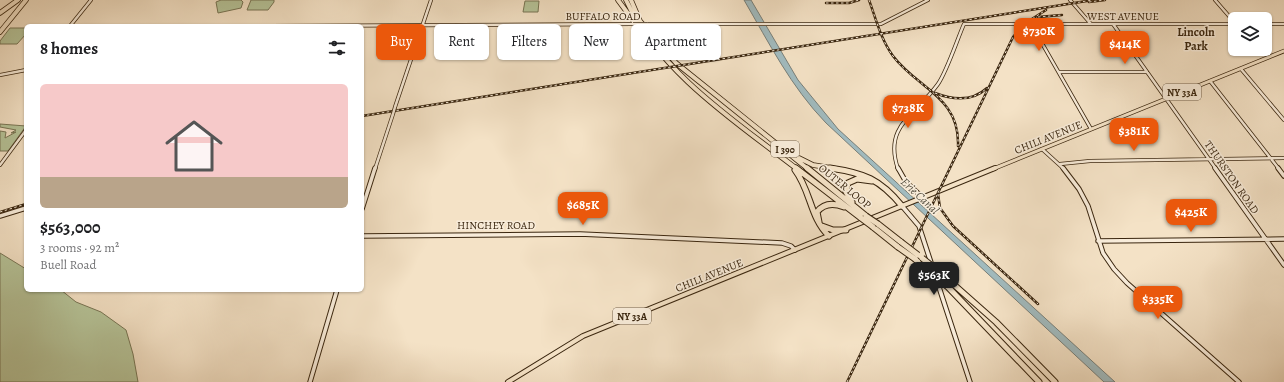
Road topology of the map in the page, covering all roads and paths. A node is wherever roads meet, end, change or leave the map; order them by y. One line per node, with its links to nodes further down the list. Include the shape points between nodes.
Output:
1 (18, 0): 11 (highway)
2 (26, 0): 26 (highway)
3 (91, 0): 14 (street)
4 (431, 0): 15 (street)
5 (618, 0): 16 (highway)
6 (626, 0): 17 (highway, OUTER LOOP / I 390)
7 (631, 0): 41 (highway, OUTER LOOP / I 390, via 640,21 676,63)
8 (928, 0): 25 (street, BUFFALO ROAD, bridge, via 881,24)
9 (1070, 0): 19 (street)
10 (1215, 0): 12 (street)
11 (0, 13)
12 (1228, 15)
13 (1228, 23): 20 (street, WEST AVENUE)
14 (72, 24)
15 (423, 24)
16 (637, 24)
17 (638, 24)
18 (1031, 24): 19 (street, WEST AVENUE); 32 (street); 49 (street, WEST AVENUE, via 964,24 939,83 893,139 902,178)
19 (1091, 24): 20 (street, WEST AVENUE)
20 (1113, 24): 33 (street, THURSTON ROAD)
21 (1272, 24): 22 (street)
22 (1284, 24)
23 (364, 25): 24 (street, BUFFALO ROAD)
24 (376, 25)
25 (426, 25)
26 (0, 32)
27 (1284, 51): 30 (main road, CHILI AVENUE / NY 33A)
28 (411, 60): 50 (street, bridge)
29 (669, 60): 42 (highway, OUTER LOOP / I 390, via 718,107)
30 (1241, 69): 35 (main road, CHILI AVENUE / NY 33A); 37 (street)
31 (24, 70): 34 (street)
32 (1059, 72): 33 (street); 38 (street)
33 (1147, 72): 36 (street, THURSTON ROAD)
34 (0, 75)
35 (1210, 81): 36 (main road, CHILI AVENUE / NY 33A); 44 (street)
36 (1166, 99): 38 (main road, CHILI AVENUE / NY 33A); 43 (street, THURSTON ROAD)
37 (1284, 120)
38 (1091, 129): 40 (main road, CHILI AVENUE / NY 33A)
39 (24, 133): 47 (street)
40 (1042, 148): 46 (street); 49 (main road, CHILI AVENUE / NY 33A)
41 (787, 151): 51 (highway, via 816,166 871,177); 55 (highway, OUTER LOOP / I 390)
42 (779, 155): 53 (highway, OUTER LOOP / I 390); 59 (highway, via 800,176 806,188 812,214)
43 (1208, 158): 44 (street); 46 (street, via 1090,160); 61 (street, THURSTON ROAD)
44 (1270, 158): 45 (street); 48 (street)
45 (1284, 158)
46 (1060, 164): 62 (street, via 1085,199)
47 (0, 165)
48 (1284, 176)
49 (921, 198): 51 (main road, CHILI AVENUE / NY 33A)
50 (364, 203)
51 (902, 206): 55 (highway, via 873,181 863,178 853,180 846,185 847,195); 57 (main road, CHILI AVENUE / NY 33A); 70 (street, via 914,218 920,230)
52 (24, 209): 54 (street)
53 (852, 211): 56 (highway, via 834,204 823,206 818,209 817,214); 63 (highway, OUTER LOOP / I 390, bridge)
54 (0, 216)
55 (866, 216): 63 (highway, OUTER LOOP / I 390, bridge)
56 (822, 226): 57 (highway, via 833,230); 59 (highway)
57 (846, 230): 59 (main road, CHILI AVENUE / NY 33A)
58 (364, 236): 64 (street, HINCHEY ROAD, via 595,234 782,243)
59 (829, 236): 64 (main road, CHILI AVENUE / NY 33A)
60 (1284, 239): 61 (street)
61 (1266, 240): 62 (street); 66 (street, THURSTON ROAD)
62 (1098, 241): 73 (street, via 1108,261 1122,278)
63 (899, 244): 65 (highway, OUTER LOOP / I 390, bridge)
64 (795, 250): 69 (main road, CHILI AVENUE / NY 33A, via 583,336)
65 (916, 257): 71 (highway, OUTER LOOP / I 390, bridge); 72 (highway, OUTER LOOP / I 390, bridge, via 922,258 943,275 996,322)
66 (1284, 265)
67 (337, 292): 68 (street)
68 (310, 382)
69 (508, 382)
70 (970, 382)
71 (1039, 382)
72 (1055, 382)
73 (1239, 382)

